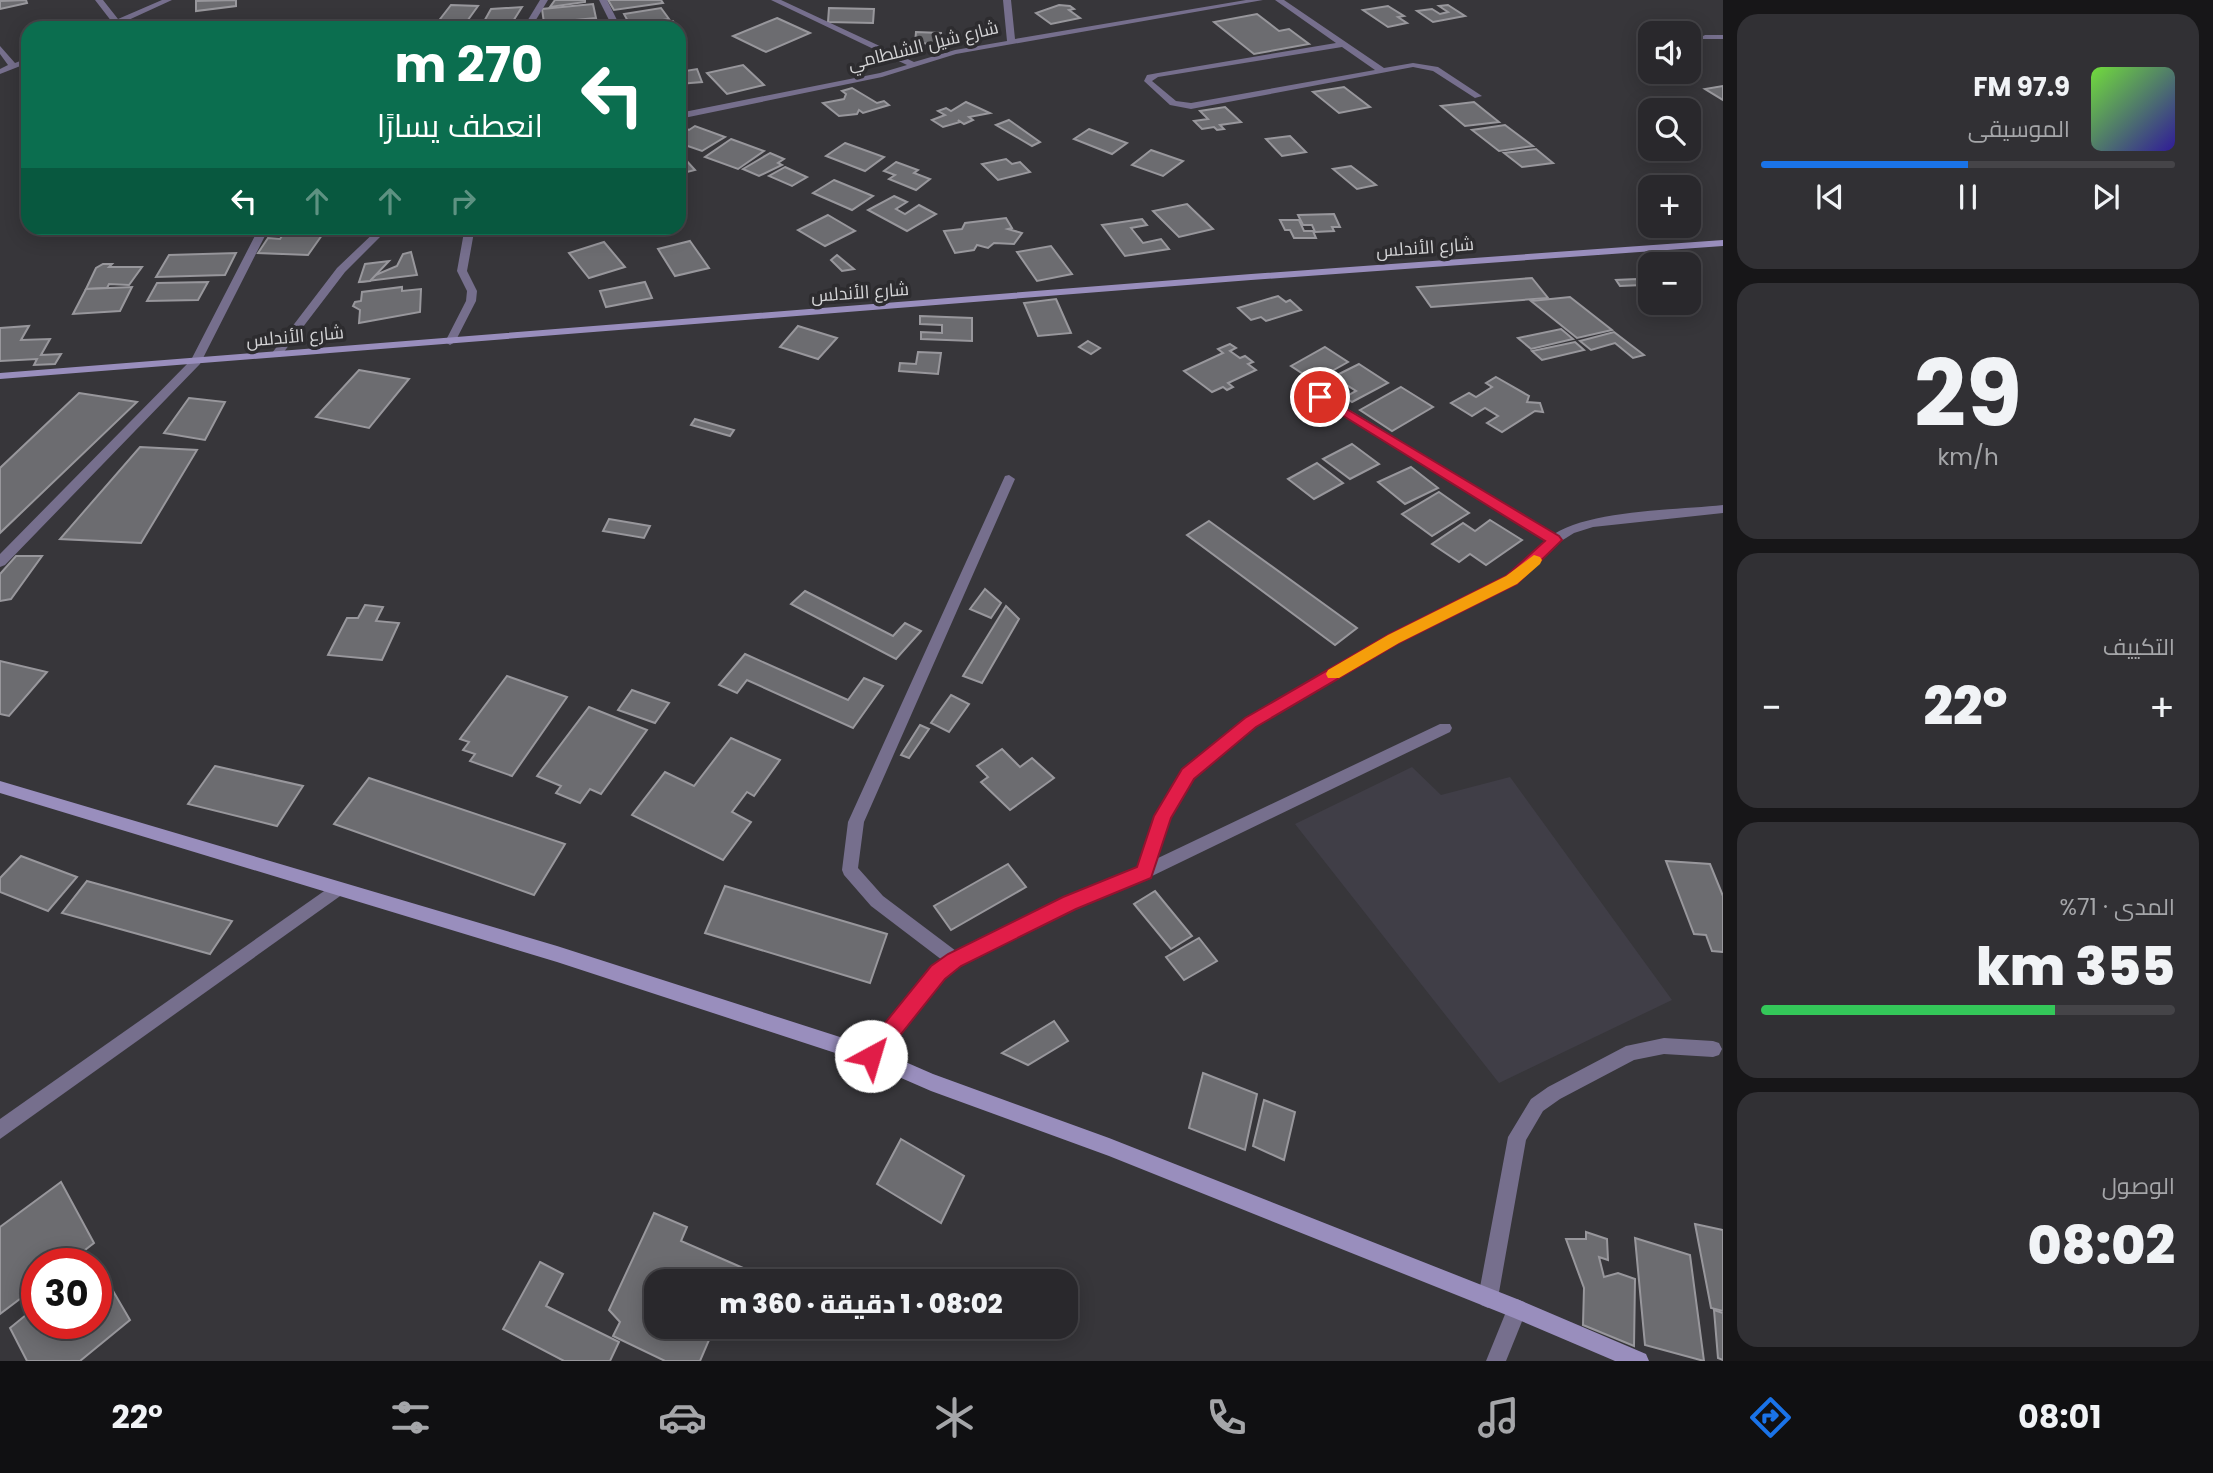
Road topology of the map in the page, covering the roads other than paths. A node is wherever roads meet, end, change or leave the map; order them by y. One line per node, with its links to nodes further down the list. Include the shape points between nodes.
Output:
1 (99, 0): 9 (street)
2 (168, 0): 10 (street)
3 (544, 0): 11 (street)
4 (603, 0): 12 (street)
5 (775, 0): 19 (street)
6 (1007, 0): 15 (street)
7 (1259, 0): 15 (street, شارع شيل الشلطامي)
8 (1279, 0): 16 (street)
9 (115, 21)
10 (118, 21)
11 (531, 21)
12 (614, 21)
13 (1705, 37): 14 (street)
14 (1723, 37)
15 (1011, 41): 19 (street, شارع شيل الشلطامي)
16 (1343, 44): 21 (street); 21 (street, via 1158,75 1148,81 1173,103 1191,106)
17 (0, 48): 20 (street)
18 (21, 63): 20 (street)
19 (914, 65): 24 (street, شارع شيل الشلطامي)
20 (13, 66): 22 (street)
21 (1381, 70): 23 (street, via 1425,66)
22 (0, 72)
23 (1478, 96)
24 (686, 115)
25 (260, 235): 31 (street)
26 (377, 235): 30 (street, via 341,270)
27 (468, 235): 29 (street, via 462,271 472,291 471,301)
28 (1723, 243): 29 (main road, شارع الأندلس)
29 (450, 342): 30 (main road, شارع الأندلس)
30 (276, 355): 31 (main road, شارع الأندلس)
31 (196, 362): 32 (main road, شارع الأندلس); 37 (street)
32 (0, 376)
33 (1320, 397): 36 (street)
34 (1009, 479): 42 (street, via 856,822 850,870 877,901)
35 (1723, 509): 36 (street, via 1592,523)
36 (1554, 540): 40 (street, via 1512,580 1394,639 1250,723 1188,774 1163,816)
37 (0, 562)
38 (1445, 729): 40 (street)
39 (0, 787): 41 (main road)
40 (1144, 872): 42 (street)
41 (337, 889): 44 (main road); 45 (street)
42 (955, 960): 44 (street, via 938,972)
43 (1713, 1049): 46 (street, via 1664,1046 1632,1052 1537,1105 1517,1137)
44 (871, 1056): 46 (main road)
45 (0, 1130)
46 (1488, 1297): 47 (main road)
47 (1517, 1309): 48 (street); 49 (main road)
48 (1496, 1361)
49 (1639, 1361)

